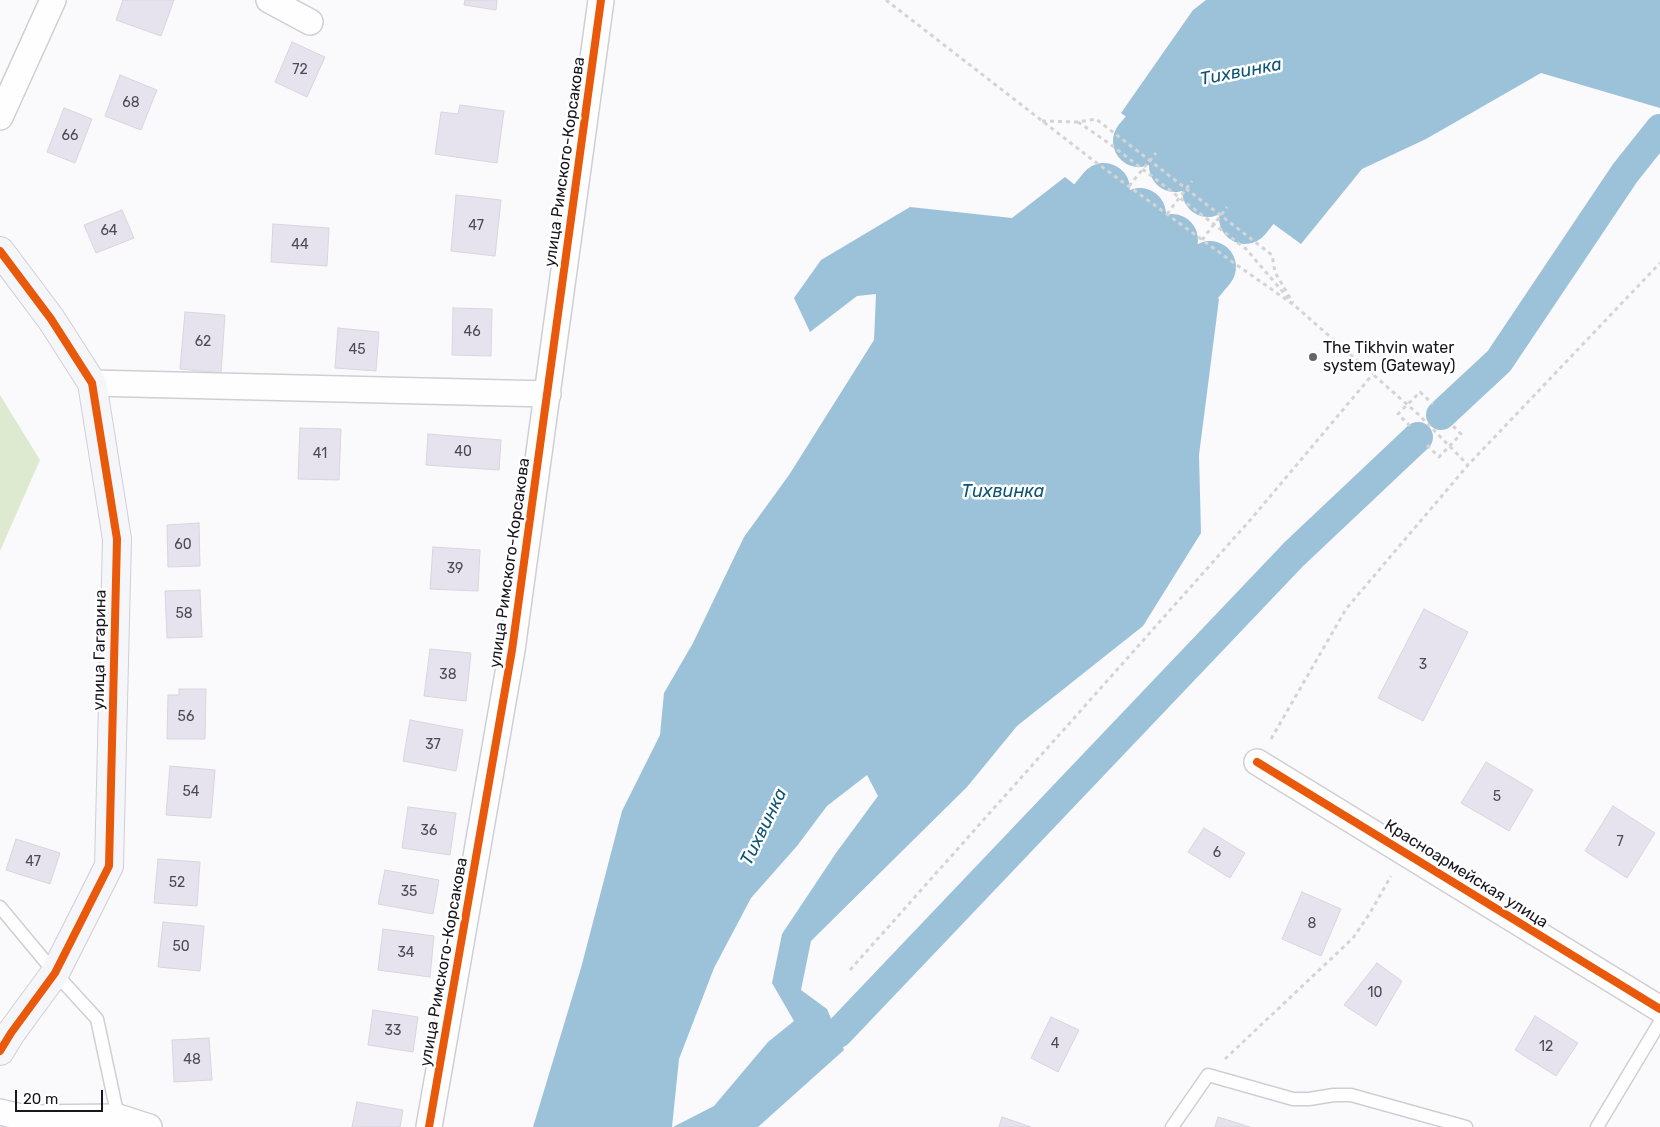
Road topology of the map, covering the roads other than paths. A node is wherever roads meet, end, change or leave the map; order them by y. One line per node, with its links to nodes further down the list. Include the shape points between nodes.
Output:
1 (53, 0): 5 (street)
2 (269, 0): 4 (street)
3 (601, 0): 8 (street, улица Римского-Корсакова)
4 (310, 22)
5 (0, 117)
6 (0, 250): 7 (street, улица Гагарина, via 51,319)
7 (92, 383): 8 (street); 11 (street, улица Гагарина, via 117,539 109,866)
8 (548, 394): 18 (street, улица Римского-Корсакова, via 512,650)
9 (1257, 762): 12 (street, Красноармейская улица)
10 (0, 907): 11 (lane)
11 (55, 973): 14 (street, улица Гагарина); 16 (lane, via 98,1019)
12 (1660, 1009)
13 (1660, 1022): 21 (lane)
14 (0, 1051)
15 (0, 1112): 16 (street, via 25,1118)
16 (118, 1117): 17 (street)
17 (149, 1127)
18 (428, 1127)
19 (1172, 1127): 20 (lane, via 1208,1075 1293,1099 1351,1096)
20 (1466, 1127)
21 (1597, 1127)

